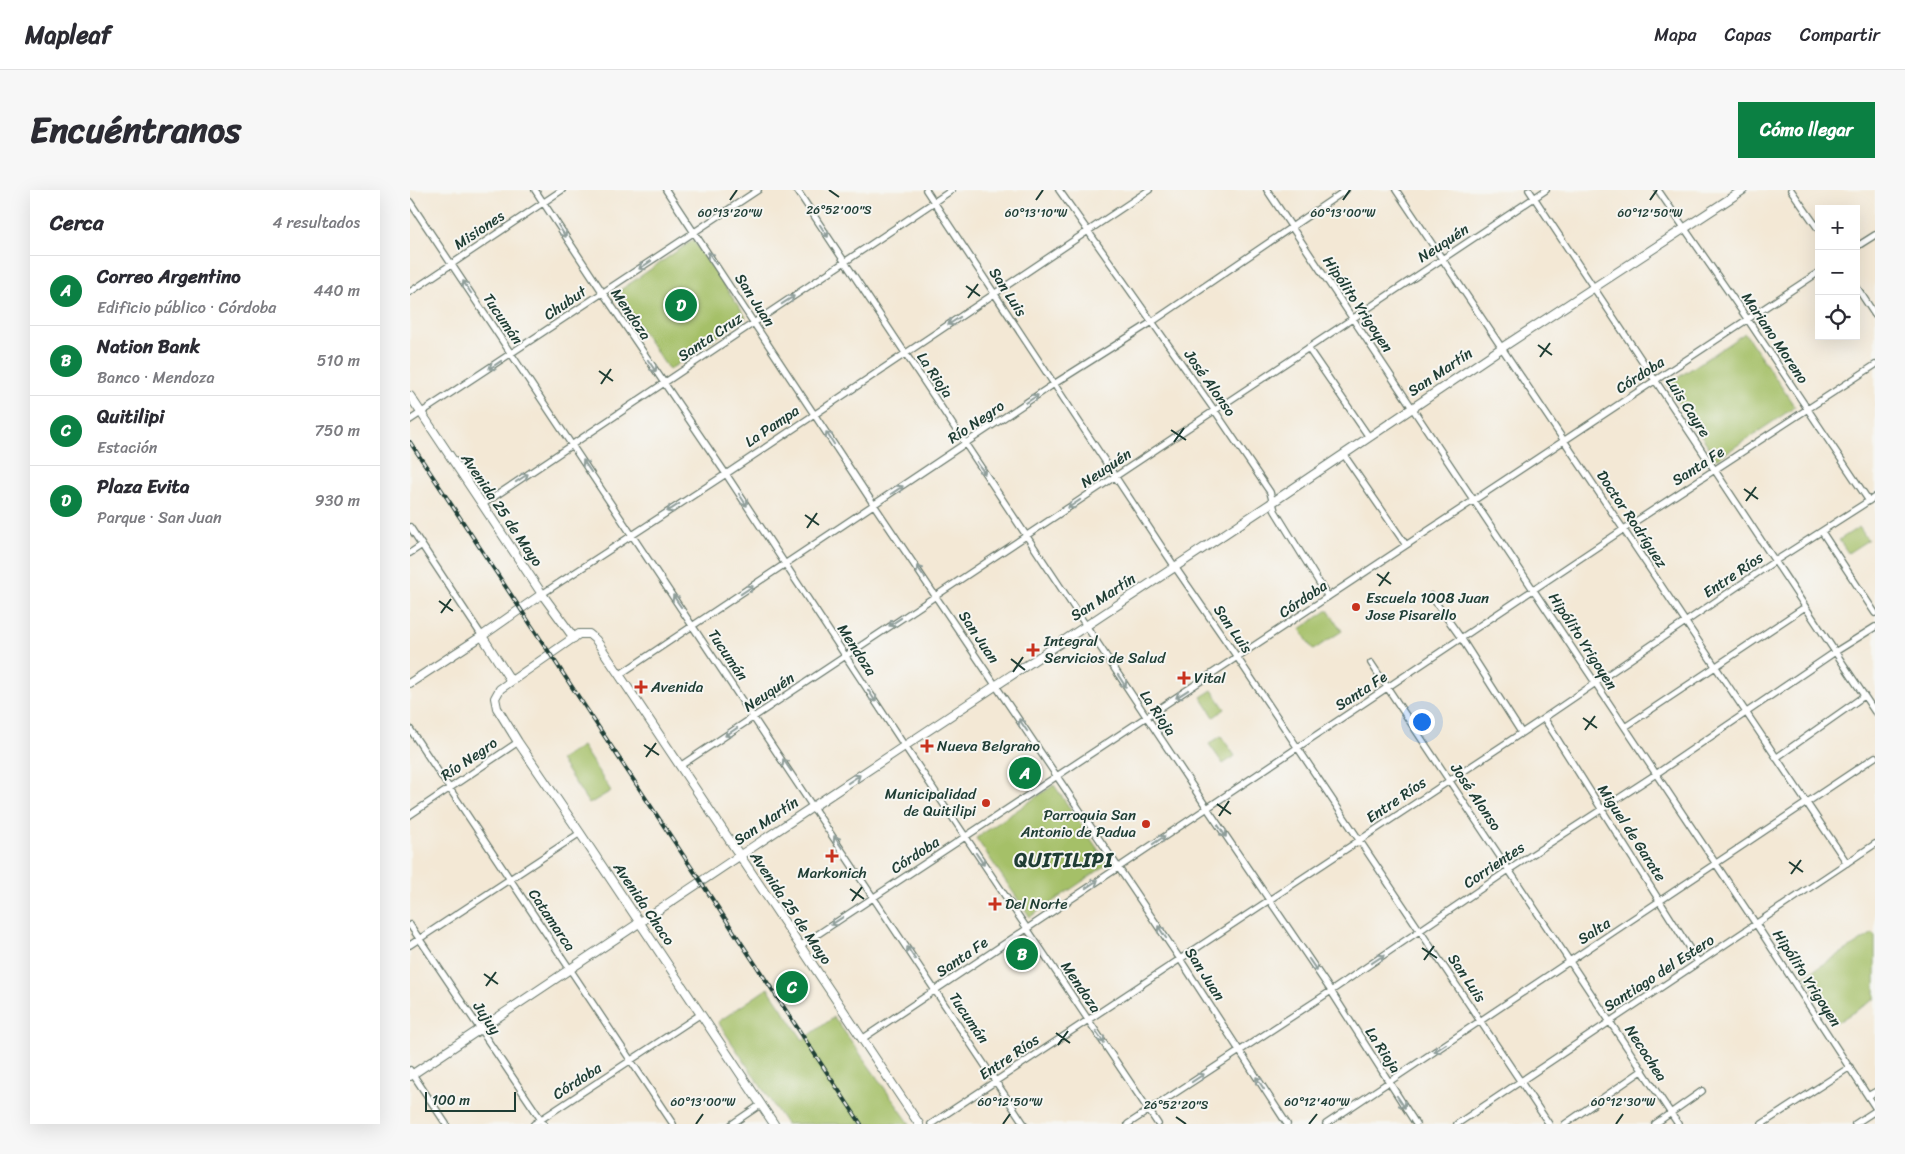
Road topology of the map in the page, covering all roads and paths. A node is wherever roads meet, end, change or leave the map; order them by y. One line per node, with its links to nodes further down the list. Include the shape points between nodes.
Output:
1 (535, 190): 20 (street, Mendoza)
2 (562, 190): 20 (street, Misiones)
3 (666, 190): 26 (street, San Juan)
4 (758, 190): 26 (street, Chubut)
5 (797, 190): 30 (street, La Rioja, one-way to 30)
6 (926, 190): 21 (street, San Luis)
7 (952, 190): 21 (street, Santa Cruz)
8 (1059, 190): 25 (street, José Alonso)
9 (1149, 190): 25 (street, La Pampa)
10 (1267, 190): 23 (street, Hipólito Yrigoyen)
11 (1346, 190): 23 (street, Río Negro)
12 (1396, 190): 29 (street, Doctor Rodríguez)
13 (1529, 190): 18 (street, Luis Cayre)
14 (1546, 190): 18 (street, Neuquén)
15 (1658, 190): 24 (street, Mariano Moreno)
16 (1743, 190): 24 (street, San Martín)
17 (1791, 190): 22 (street)
18 (1534, 198): 29 (street, Neuquén); 33 (street, Luis Cayre)
19 (410, 202): 31 (street, Tucumán)
20 (543, 202): 31 (street, Misiones); 36 (street, Mendoza, one-way to 36)
21 (934, 202): 30 (street, Santa Cruz); 37 (street, San Luis)
22 (1815, 224)
23 (1292, 226): 39 (street, Hipólito Yrigoyen); 42 (street, Río Negro)
24 (1685, 229): 33 (street, San Martín); 40 (street, Mariano Moreno)
25 (1087, 231): 37 (street, La Pampa); 42 (street, José Alonso)
26 (695, 232): 36 (street, Chubut, one-way to 36); 41 (street, San Juan, one-way to 26)
27 (1875, 235): 28 (street)
28 (1860, 244)
29 (1442, 258): 39 (street, Neuquén); 43 (street, Doctor Rodríguez)
30 (845, 263): 41 (street, Santa Cruz, one-way to 30); 45 (street, La Rioja)
31 (452, 264): 34 (street, Misiones); 46 (street, Tucumán, one-way to 31)
32 (1815, 275): 40 (street, Córdoba)
33 (1594, 289): 43 (street, San Martín); 48 (street, Luis Cayre)
34 (410, 292)
35 (1860, 292): 38 (street)
36 (603, 293): 46 (street, Chubut); 49 (street, Mendoza, one-way to 49)
37 (994, 294): 45 (street, La Pampa, one-way to 45); 50 (street, San Luis)
38 (1875, 315)
39 (1352, 318): 44 (street, Neuquén); 52 (street, Hipólito Yrigoyen)
40 (1748, 320): 48 (street, Córdoba); 53 (street, Mariano Moreno)
41 (754, 322): 49 (street, Santa Cruz); 56 (street, San Juan)
42 (1152, 322): 50 (street, Río Negro); 54 (street, José Alonso)
43 (1502, 347): 52 (street, San Martín); 59 (street, Doctor Rodríguez)
44 (1308, 348): 54 (street, Neuquén); 58 (street)
45 (905, 353): 56 (street, La Pampa); 61 (street, La Rioja)
46 (512, 354): 55 (street, Chubut, one-way to 55); 60 (street, Tucumán)
47 (1875, 365): 53 (street, Santa Fe)
48 (1655, 380): 59 (street, Córdoba); 63 (street, Luis Cayre)
49 (664, 384): 60 (street, Santa Cruz); 64 (street, Mendoza)
50 (1054, 384): 61 (street, Río Negro, one-way to 50); 65 (street, San Luis)
51 (410, 396): 55 (street, Avenida 25 de Mayo)
52 (1413, 407): 58 (street, San Martín); 67 (street, Hipólito Yrigoyen)
53 (1808, 410): 63 (street, Santa Fe); 69 (street, Mariano Moreno)
54 (1215, 411): 65 (street, Neuquén); 68 (street, José Alonso, via 1270,492)
55 (422, 414): 57 (street, Chubut); 70 (street, Avenida 25 de Mayo)
56 (815, 414): 64 (street, La Pampa); 71 (street, San Juan, one-way to 56)
57 (410, 420)
58 (1369, 437): 62 (street, San Martín)
59 (1564, 440): 67 (street, Córdoba); 73 (street, Doctor Rodríguez)
60 (572, 444): 70 (street, Santa Cruz, one-way to 60); 75 (street, Tucumán, one-way to 60)
61 (966, 444): 71 (street, Río Negro, one-way to 61); 76 (street, La Rioja, one-way to 76)
62 (1344, 455): 68 (street, San Martín); 78 (street)
63 (1714, 470): 73 (street, Santa Fe); 80 (street, Luis Cayre)
64 (726, 474): 75 (street, La Pampa, one-way to 75); 81 (street, Mendoza, one-way to 81)
65 (1115, 477): 76 (street, Neuquén, one-way to 76); 82 (street, San Luis)
66 (1875, 497): 69 (street, Entre Ríos)
67 (1474, 500): 78 (street, Córdoba); 83 (street, Hipólito Yrigoyen)
68 (1273, 502): 82 (street, San Martín); 87 (street, José Alonso)
69 (1869, 502): 74 (street, Entre Ríos)
70 (482, 505): 84 (street, Avenida 25 de Mayo)
71 (874, 505): 81 (street, Río Negro); 85 (street, San Juan, one-way to 71)
72 (410, 527): 77 (street)
73 (1624, 529): 83 (street, Santa Fe); 90 (street, Doctor Rodríguez)
74 (1822, 532): 80 (street, Entre Ríos); 89 (street)
75 (632, 534): 84 (street, La Pampa); 92 (street, Tucumán, one-way to 75)
76 (1027, 536): 85 (street, Neuquén); 91 (street, La Rioja)
77 (422, 545): 79 (street); 94 (street)
78 (1406, 545): 87 (street, Córdoba)
79 (410, 553)
80 (1775, 562): 88 (street, Luis Cayre); 90 (street, Entre Ríos)
81 (785, 564): 92 (street, Río Negro, one-way to 81); 98 (street, Mendoza)
82 (1174, 567): 91 (street, San Martín); 99 (street, San Luis)
83 (1534, 589): 96 (street, Santa Fe); 104 (street, Hipólito Yrigoyen)
84 (542, 594): 94 (street, La Pampa); 95 (street, Avenida 25 de Mayo)
85 (936, 595): 98 (street, Neuquén, one-way to 98); 106 (street, San Juan)
86 (1431, 596): 96 (street)
87 (1328, 597): 99 (street, Córdoba)
88 (1806, 607): 97 (street, Luis Cayre); 101 (street)
89 (1875, 613)
90 (1686, 623): 101 (street, Doctor Rodríguez); 104 (street, Entre Ríos)
91 (1086, 625): 106 (street, San Martín); 112 (street, La Rioja, one-way to 112)
92 (693, 626): 102 (street, Río Negro); 111 (street, Tucumán)
93 (1875, 627): 97 (street, Corrientes)
94 (482, 636): 103 (street); 105 (street, La Pampa)
95 (574, 638): 102 (street, Avenida 25 de Mayo, via 579,634 589,634); 103 (street)
96 (1461, 638): 107 (street, Santa Fe); 116 (street)
97 (1835, 652): 108 (street, Luis Cayre); 110 (street, Corrientes)
98 (845, 656): 111 (street, Neuquén); 118 (street, Mendoza, one-way to 118)
99 (1237, 658): 112 (street, Córdoba, one-way to 112); 119 (street, San Luis)
100 (1371, 663): 107 (street, José Alonso)
101 (1716, 667): 110 (street, Doctor Rodríguez); 114 (street)
102 (619, 675): 122 (street, Avenida 25 de Mayo)
103 (511, 681): 117 (street, Avenida Chaco, via 500,689 496,698 497,708)
104 (1594, 682): 113 (street, Entre Ríos); 114 (street, Hipólito Yrigoyen)
105 (410, 683)
106 (997, 686): 118 (street, San Martín); 124 (street, San Juan, one-way to 106)
107 (1388, 689): 119 (street, Santa Fe); 125 (street, José Alonso)
108 (1864, 696): 109 (street, Luis Cayre); 121 (street)
109 (1875, 712)
110 (1746, 713): 121 (street, Doctor Rodríguez); 123 (street, Corrientes)
111 (754, 716): 122 (street, Neuquén, one-way to 122); 128 (street, Tucumán, one-way to 111)
112 (1146, 717): 124 (street, Córdoba); 129 (street, La Rioja)
113 (1544, 718): 116 (street, Entre Ríos); 130 (street, Miguel de Garate)
114 (1625, 727): 123 (street, Hipólito Yrigoyen)
115 (410, 729): 126 (street, Catamarca)
116 (1521, 732): 125 (street, Entre Ríos)
117 (518, 742): 126 (street, Río Negro); 132 (street, Avenida Chaco)
118 (904, 745): 128 (street, San Martín, one-way to 118); 133 (street, Mendoza)
119 (1297, 748): 129 (street, Santa Fe); 134 (street, San Luis)
120 (1875, 757): 127 (street, Salta)
121 (1776, 758): 127 (street, Doctor Rodríguez)
122 (680, 766): 136 (street, Avenida 25 de Mayo)
123 (1656, 774): 130 (street, Corrientes); 138 (street, Hipólito Yrigoyen)
124 (1057, 776): 133 (street, Córdoba); 139 (street, San Juan)
125 (1450, 779): 134 (street, Entre Ríos); 140 (street, José Alonso)
126 (449, 788): 131 (street, Río Negro); 141 (street, Catamarca)
127 (1807, 804): 137 (street, Doctor Rodríguez); 138 (street, Salta)
128 (814, 806): 136 (street, San Martín); 142 (street, Tucumán, one-way to 128)
129 (1207, 808): 139 (street, Santa Fe, one-way to 129); 143 (street, La Rioja, one-way to 143)
130 (1601, 809): 140 (street, Corrientes); 144 (street, Miguel de Garate)
131 (410, 815)
132 (580, 833): 141 (street); 145 (street, Avenida Chaco)
133 (966, 837): 142 (street, Córdoba); 148 (street, Mendoza, one-way to 148)
134 (1359, 840): 143 (street, Entre Ríos); 149 (street, San Luis)
135 (1875, 844): 137 (street, Santiago del Estero)
136 (740, 855): 145 (street, San Martín); 152 (street, Avenida 25 de Mayo)
137 (1847, 863): 146 (street, Santiago del Estero)
138 (1716, 865): 144 (street, Salta); 146 (street, Hipólito Yrigoyen)
139 (1118, 867): 148 (street, Santa Fe, one-way to 139); 153 (street, San Juan, one-way to 139)
140 (1510, 869): 149 (street, Corrientes); 154 (street, José Alonso)
141 (510, 880): 150 (street); 156 (street, Catamarca)
142 (874, 897): 152 (street, Córdoba, one-way to 152); 157 (street, Tucumán, one-way to 142)
143 (1269, 900): 153 (street, Entre Ríos); 158 (street, La Rioja, one-way to 158)
144 (1661, 902): 154 (street, Salta); 155 (street, Miguel de Garate)
145 (640, 922): 156 (street, San Martín); 159 (street, Avenida Chaco)
146 (1756, 924): 155 (street, Santiago del Estero); 167 (street, Hipólito Yrigoyen)
147 (410, 926): 150 (street, Jujuy)
148 (1027, 928): 157 (street, Santa Fe); 160 (street, Mendoza)
149 (1420, 930): 158 (street, Corrientes, one-way to 149); 162 (street, San Luis)
150 (419, 939): 151 (street); 163 (street, Jujuy)
151 (410, 945)
152 (800, 946): 164 (street, Avenida 25 de Mayo)
153 (1180, 959): 160 (street, Entre Ríos); 165 (street, San Juan)
154 (1570, 961): 161 (street, José Alonso); 162 (street, Salta)
155 (1698, 962): 161 (street, Santiago del Estero)
156 (570, 969): 163 (street, San Martín); 166 (street, Catamarca)
157 (935, 990): 164 (street, Santa Fe); 170 (street, Tucumán)
158 (1331, 991): 165 (street, Corrientes); 172 (street, La Rioja)
159 (701, 1014): 166 (street, Córdoba); 176 (street, Avenida Chaco)
160 (1088, 1020): 170 (street, Entre Ríos); 178 (street, Mendoza, one-way to 178)
161 (1610, 1020): 168 (street, Necochea); 171 (street, Santiago del Estero)
162 (1480, 1021): 171 (street, San Luis); 172 (street, Salta, one-way to 172)
163 (480, 1029): 169 (street, San Martín); 181 (street, Jujuy)
164 (862, 1039): 187 (street, Avenida 25 de Mayo)
165 (1239, 1050): 178 (street, Corrientes, one-way to 165); 192 (street, San Juan, one-way to 165)
166 (632, 1060): 181 (street, Córdoba); 184 (street, Catamarca)
167 (1850, 1067): 175 (street, Hipólito Yrigoyen); 200 (street)
168 (1643, 1070): 180 (street, Necochea); 197 (street)
169 (411, 1073): 182 (street)
170 (996, 1081): 188 (street, Entre Ríos); 189 (street, Tucumán)
171 (1520, 1082): 195 (street, Santiago del Estero); 196 (street, San Luis)
172 (1389, 1083): 193 (street, Salta); 194 (street, La Rioja, one-way to 194)
173 (1702, 1091): 180 (street)
174 (1875, 1092): 175 (street)
175 (1868, 1096): 177 (street, Hipólito Yrigoyen)
176 (760, 1104): 185 (street); 186 (street, Avenida Chaco)
177 (1875, 1107)
178 (1149, 1110): 190 (street, Corrientes); 191 (street, Mendoza)
179 (1875, 1112): 201 (street)
180 (1671, 1113): 198 (street); 199 (street, Necochea)
181 (543, 1122): 183 (street, Córdoba)
182 (446, 1124)
183 (534, 1124)
184 (673, 1124)
185 (732, 1124)
186 (774, 1124)
187 (919, 1124)
188 (931, 1124)
189 (1024, 1124)
190 (1128, 1124)
191 (1158, 1124)
192 (1286, 1124)
193 (1326, 1124)
194 (1416, 1124)
195 (1457, 1124)
196 (1549, 1124)
197 (1565, 1124)
198 (1655, 1124)
199 (1678, 1124)
200 (1762, 1124)
201 (1855, 1124)

